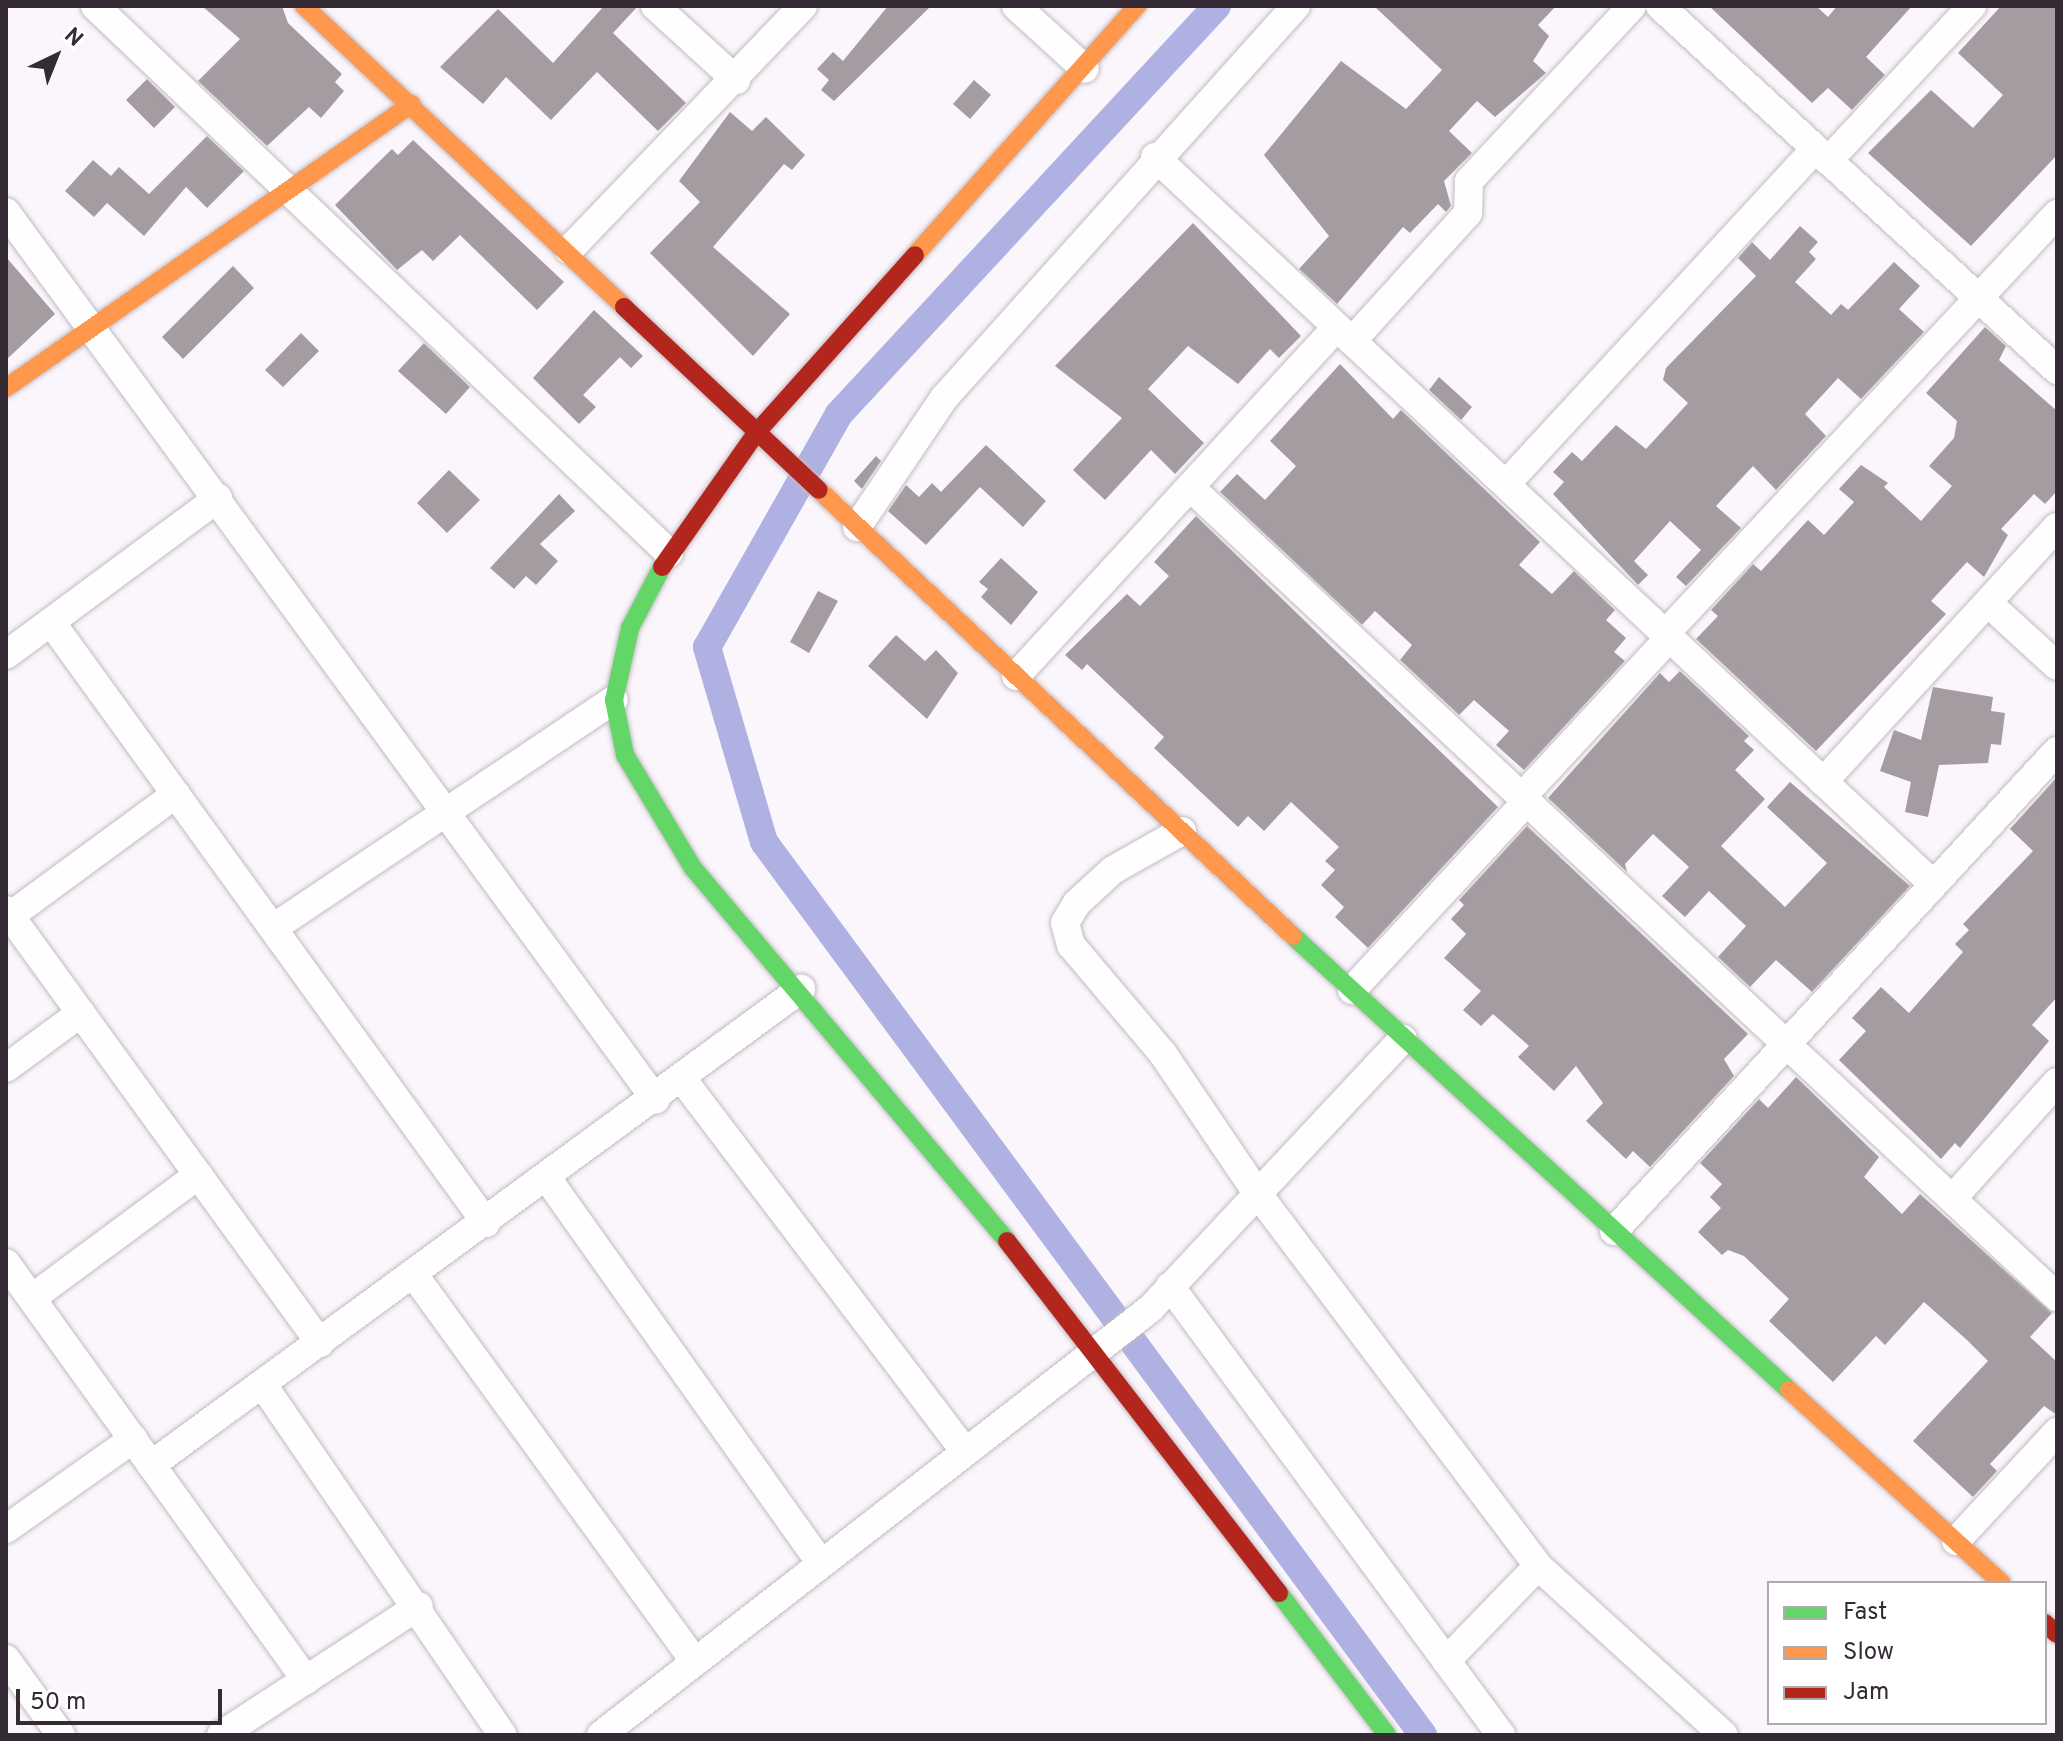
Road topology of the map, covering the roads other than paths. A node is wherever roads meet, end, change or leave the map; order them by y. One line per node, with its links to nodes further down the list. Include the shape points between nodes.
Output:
1 (95, 6): 16 (street)
2 (304, 6): 13 (street)
3 (655, 6): 12 (street)
4 (803, 6): 12 (street)
5 (1016, 6): 11 (street)
6 (1137, 6): 11 (street)
7 (1296, 6): 15 (street)
8 (1632, 6): 22 (street, via 1469,181 1468,213)
9 (1660, 6): 14 (street)
10 (1972, 6): 14 (street)
11 (1085, 69): 25 (street)
12 (736, 80): 19 (street)
13 (411, 104): 16 (street); 19 (street)
14 (1822, 155): 20 (street); 26 (street)
15 (1155, 157): 22 (street); 29 (street, via 944,398)
16 (286, 185): 21 (street); 31 (street)
17 (6, 212): 21 (street)
18 (2057, 214): 20 (street)
19 (569, 250): 25 (street)
20 (1978, 298): 23 (street); 34 (street)
21 (92, 325): 24 (street); 28 (street)
22 (1345, 334): 26 (street); 27 (street)
23 (2057, 370)
24 (6, 388)
25 (757, 432): 29 (street); 31 (street)
26 (1507, 483): 34 (street)
27 (1190, 487): 37 (street); 42 (street)
28 (218, 498): 33 (street); 43 (street)
29 (857, 527): 37 (street)
30 (2057, 527): 32 (street)
31 (669, 553): 38 (street, via 630,628)
32 (1988, 603): 36 (street); 40 (street)
33 (51, 622): 35 (street); 41 (street)
34 (1668, 635): 40 (street); 42 (street)
35 (6, 655)
36 (2057, 666)
37 (1016, 676): 44 (street)
38 (614, 700): 43 (street); 48 (street, via 625,755 655,813 693,868)
39 (2057, 751): 45 (street)
40 (1823, 782): 45 (street)
41 (176, 794): 46 (street); 47 (street)
42 (1524, 800): 49 (street); 52 (street)
43 (439, 812): 47 (street); 56 (street)
44 (1182, 831): 49 (street); 59 (street, via 1093,887 1070,912 1066,934 1163,1054)
45 (1933, 884): 52 (street)
46 (8, 913): 50 (street)
47 (273, 928): 61 (street)
48 (801, 989): 54 (street); 68 (street)
49 (1352, 990): 51 (street)
50 (81, 1013): 53 (street); 57 (street)
51 (1403, 1039): 59 (street); 62 (street)
52 (1786, 1044): 60 (street); 62 (street)
53 (6, 1068)
54 (683, 1080): 56 (street); 72 (street)
55 (2057, 1082): 60 (street)
56 (656, 1100): 58 (street)
57 (198, 1175): 64 (street); 67 (street)
58 (547, 1178): 61 (street); 76 (street)
59 (1255, 1190): 65 (street); 77 (street)
60 (1952, 1199): 66 (street)
61 (486, 1223): 63 (street)
62 (1614, 1231): 75 (street)
63 (414, 1275): 67 (street); 81 (street)
64 (15, 1280): 71 (street)
65 (1170, 1286): 68 (street, via 1121,1334); 82 (street)
66 (2057, 1297)
67 (320, 1343): 69 (street)
68 (1093, 1347): 72 (street); 89 (street)
69 (263, 1385): 73 (street); 79 (street)
70 (2057, 1432): 75 (street)
71 (133, 1439): 73 (street); 74 (street)
72 (962, 1448): 76 (street)
73 (151, 1465): 83 (street)
74 (6, 1529)
75 (1956, 1541): 78 (street)
76 (820, 1562): 81 (street)
77 (1538, 1566): 82 (street); 91 (street)
78 (2000, 1581)
79 (419, 1606): 83 (street); 87 (street)
80 (6, 1659): 85 (street)
81 (694, 1661): 88 (street)
82 (1446, 1661): 90 (street)
83 (306, 1680): 84 (street)
84 (259, 1725): 86 (street)
85 (61, 1735)
86 (221, 1735)
87 (503, 1735)
88 (601, 1735)
89 (1387, 1735)
90 (1501, 1735)
91 (1724, 1735)

